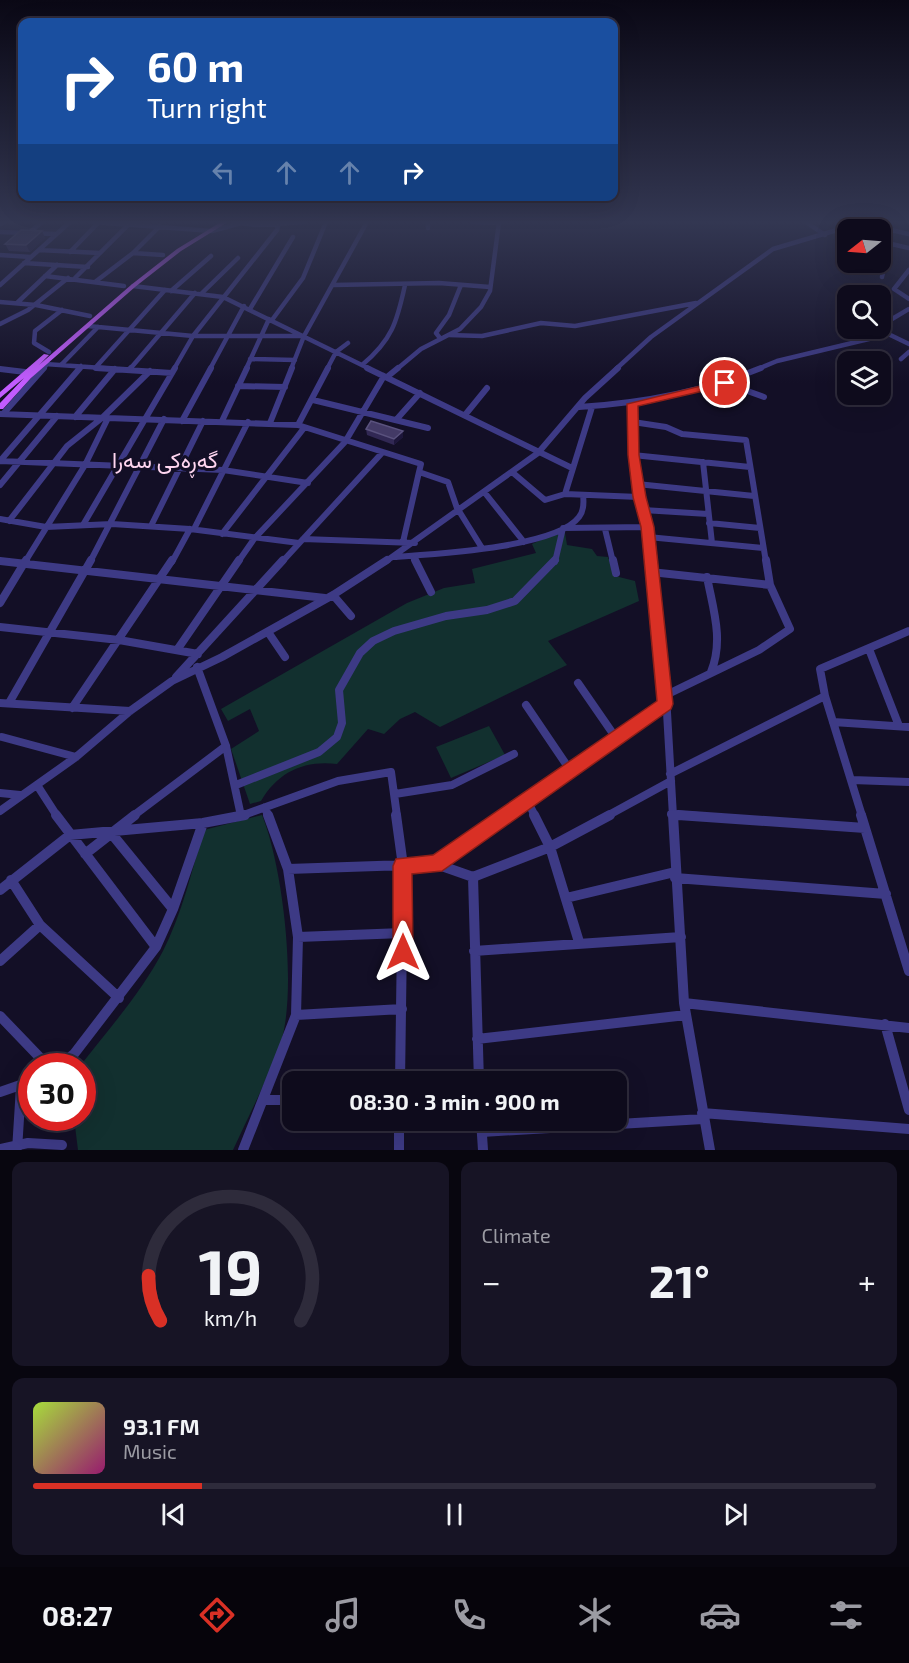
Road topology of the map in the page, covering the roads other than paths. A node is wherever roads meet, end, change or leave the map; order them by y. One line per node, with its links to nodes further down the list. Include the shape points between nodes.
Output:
1 (45, 276): 15 (street); 31 (street)
2 (79, 276): 17 (street)
3 (103, 276): 19 (street)
4 (136, 276): 23 (main road)
5 (146, 276): 24 (main road)
6 (186, 276): 26 (street)
7 (218, 276): 27 (street)
8 (240, 276): 28 (street)
9 (270, 276): 35 (street)
10 (304, 276): 40 (street)
11 (338, 276): 20 (street)
12 (492, 276): 25 (street)
13 (735, 276): 32 (street)
14 (904, 276): 16 (street)
15 (68, 278): 17 (street); 33 (street)
16 (902, 278): 18 (street); 29 (street, via 894,289)
17 (75, 279): 19 (street)
18 (909, 281)
19 (95, 282): 23 (street)
20 (333, 285): 21 (street); 52 (street)
21 (405, 285): 22 (street); 65 (street, via 393,336)
22 (461, 285): 25 (street); 53 (street, via 449,315 436,333)
23 (123, 286): 39 (main road)
24 (133, 286): 26 (street); 38 (main road)
25 (490, 287): 49 (street, via 474,316)
26 (168, 290): 27 (street); 45 (street)
27 (198, 294): 28 (street); 46 (street)
28 (223, 297): 34 (street); 51 (street)
29 (909, 299)
30 (0, 302): 31 (street)
31 (18, 302): 33 (street)
32 (696, 303): 49 (street, via 575,326 541,323 482,336); 84 (street, via 651,337)
33 (36, 305): 37 (street); 42 (street)
34 (244, 306): 35 (street); 47 (street)
35 (250, 309): 40 (street)
36 (909, 309): 41 (street)
37 (62, 310): 39 (street); 57 (street, via 35,331 34,343)
38 (102, 313): 39 (main road); 43 (main road)
39 (92, 314): 57 (main road)
40 (271, 319): 48 (street); 52 (street)
41 (891, 320)
42 (0, 324)
43 (88, 326): 44 (street); 63 (main road)
44 (98, 327): 45 (street); 64 (street)
45 (129, 330): 46 (street); 67 (street)
46 (160, 333): 51 (street); 70 (street)
47 (226, 335): 48 (street); 51 (street); 96 (street)
48 (261, 335): 52 (street); 60 (street)
49 (449, 335): 53 (street)
50 (891, 335): 56 (street)
51 (193, 336): 73 (street)
52 (304, 336): 58 (street); 62 (street)
53 (440, 338): 74 (street)
54 (868, 339): 75 (street, via 767,364)
55 (348, 343): 58 (street)
56 (909, 344)
57 (49, 352): 72 (main road)
58 (336, 352): 65 (street); 82 (street)
59 (909, 352): 61 (street)
60 (250, 359): 62 (street); 76 (street)
61 (901, 359)
62 (295, 360): 77 (street)
63 (46, 364): 64 (street); 87 (main road)
64 (61, 365): 66 (street)
65 (362, 365): 74 (street)
66 (81, 366): 67 (street); 88 (street)
67 (96, 367): 68 (street)
68 (115, 369): 70 (street); 91 (street)
69 (1, 370): 72 (street)
70 (129, 370): 71 (street)
71 (150, 371): 73 (street); 92 (street)
72 (25, 372): 80 (main road)
73 (172, 373): 93 (street)
74 (386, 376): 79 (street); 86 (street)
75 (725, 383): 81 (street); 83 (street)
76 (238, 386): 77 (street); 98 (street)
77 (285, 387): 101 (street)
78 (487, 388): 89 (street)
79 (420, 393): 89 (street); 95 (street)
80 (0, 396)
81 (764, 397)
82 (313, 400): 86 (street); 102 (street)
83 (633, 404): 85 (street); 100 (street)
84 (579, 407): 85 (street); 105 (street)
85 (592, 407): 117 (street)
86 (361, 411): 95 (street); 104 (street)
87 (1, 412): 88 (street)
88 (38, 415): 90 (street); 108 (street)
89 (465, 415): 105 (street)
90 (57, 416): 91 (street); 110 (street)
91 (75, 417): 92 (street)
92 (105, 418): 93 (street); 111 (street, via 67,446); 112 (street)
93 (145, 419): 94 (street); 113 (street)
94 (164, 419): 96 (street); 114 (street)
95 (396, 420): 103 (street)
96 (182, 421): 97 (street)
97 (203, 421): 98 (street); 116 (street)
98 (222, 421): 99 (street)
99 (248, 422): 101 (street); 118 (street)
100 (633, 422): 107 (street); 115 (street, via 682,434 746,440)
101 (270, 423): 102 (street)
102 (301, 426): 104 (street); 121 (street)
103 (428, 428)
104 (345, 442): 106 (street); 122 (street)
105 (538, 453): 117 (street); 120 (street)
106 (381, 454): 119 (street, via 421,464); 148 (street)
107 (633, 455): 109 (street); 123 (street)
108 (0, 461): 110 (street)
109 (703, 462): 115 (street); 125 (street)
110 (17, 463): 111 (street); 124 (street)
111 (55, 465): 112 (street); 135 (street)
112 (85, 465): 113 (street); 140 (street)
113 (119, 465): 114 (street); 138 (street)
114 (142, 466): 116 (street); 137 (street)
115 (750, 467): 129 (street)
116 (182, 468): 118 (street); 139 (street)
117 (572, 468): 127 (street)
118 (223, 470): 121 (street); 143 (street)
119 (419, 472): 132 (street, via 448,482); 149 (street)
120 (512, 472): 126 (street); 127 (street, via 545,500)
121 (269, 475): 122 (street); 146 (street)
122 (308, 483): 147 (street)
123 (637, 484): 125 (street); 130 (street)
124 (0, 485)
125 (706, 491): 129 (street); 133 (street)
126 (485, 493): 132 (street); 150 (street)
127 (565, 494): 128 (street)
128 (583, 495): 130 (street); 141 (street, via 583,512)
129 (754, 496): 142 (street)
130 (639, 497): 131 (street)
131 (643, 510): 133 (street); 145 (street)
132 (458, 511): 151 (street); 153 (street)
133 (708, 514): 136 (street)
134 (0, 519): 135 (street)
135 (9, 521): 140 (street)
136 (710, 523): 142 (street); 152 (street)
137 (112, 524): 138 (street); 139 (street); 159 (street)
138 (83, 525): 140 (street)
139 (151, 526): 143 (street)
140 (46, 527): 158 (street)
141 (562, 528): 144 (street); 150 (street); 203 (street, via 554,564 516,601 446,616 373,641 360,653 339,690 342,723 337,737 319,752)
142 (760, 528): 154 (street)
143 (192, 529): 146 (street); 163 (street)
144 (606, 529): 145 (street); 161 (street)
145 (648, 532): 152 (street); 160 (street)
146 (222, 534): 147 (street)
147 (254, 539): 148 (street); 164 (street)
148 (301, 541): 149 (street); 166 (street)
149 (403, 542): 151 (street)
150 (524, 542): 153 (street)
151 (415, 543): 156 (street)
152 (712, 543): 154 (street)
153 (482, 548): 155 (street)
154 (763, 548): 165 (street)
155 (413, 556): 156 (street); 167 (street)
156 (391, 557): 168 (street)
157 (0, 561): 158 (street)
158 (26, 563): 159 (street); 169 (street)
159 (85, 569): 163 (street); 172 (street)
160 (651, 572): 162 (street); 185 (street)
161 (616, 573)
162 (707, 577): 165 (street); 181 (street, via 718,644 718,660)
163 (162, 579): 164 (street); 175 (street)
164 (220, 585): 166 (street); 177 (street)
165 (770, 585): 181 (street, via 790,629 759,650)
166 (257, 589): 168 (street); 178 (street)
167 (431, 592)
168 (330, 596): 170 (street); 174 (street)
169 (0, 603)
170 (351, 616)
171 (0, 627): 172 (street)
172 (50, 631): 175 (street); 186 (street)
173 (909, 631): 176 (street)
174 (267, 632): 179 (street); 180 (street)
175 (119, 640): 177 (street); 188 (street)
176 (869, 649): 184 (street, via 820,669); 191 (street)
177 (177, 650): 178 (street)
178 (198, 654): 182 (street)
179 (285, 657)
180 (197, 667): 182 (street); 195 (street)
181 (711, 672): 185 (street)
182 (172, 681): 189 (street)
183 (578, 683): 194 (street)
184 (825, 696): 190 (street); 199 (street)
185 (666, 699): 194 (street); 199 (street)
186 (4, 703): 188 (street)
187 (526, 705): 198 (street)
188 (72, 708): 189 (street)
189 (130, 711): 197 (street)
190 (833, 722): 191 (street); 200 (street)
191 (904, 726): 192 (street)
192 (909, 735)
193 (2, 737): 197 (street)
194 (616, 738): 198 (street)
195 (226, 746): 203 (street); 214 (street)
196 (514, 754): 205 (street, via 452,785)
197 (76, 758): 202 (street)
198 (570, 770): 207 (street)
199 (670, 777): 210 (street); 216 (street)
200 (852, 780): 201 (street); 213 (street)
201 (909, 782)
202 (37, 785): 206 (street); 215 (street)
203 (236, 785): 211 (street)
204 (0, 793): 206 (street)
205 (395, 794): 208 (street, via 391,772 338,782); 219 (street)
206 (20, 795): 209 (street)
207 (527, 801): 216 (street); 218 (street)
208 (265, 807): 211 (street); 220 (street)
209 (0, 811)
210 (671, 814): 213 (street); 221 (street)
211 (241, 816): 212 (street)
212 (203, 823): 214 (street); 227 (street)
213 (865, 828): 225 (street)
214 (111, 833): 215 (street); 217 (street); 227 (street)
215 (70, 835): 217 (street); 223 (street)
216 (550, 847): 222 (street); 226 (street)
217 (85, 854): 234 (street)
218 (436, 864): 219 (street); 222 (street)
219 (403, 866): 220 (street); 229 (street)
220 (288, 869): 230 (street)
221 (675, 875): 225 (street); 226 (street); 231 (street)
222 (473, 877): 235 (street)
223 (11, 880): 224 (street); 228 (street)
224 (0, 890)
225 (886, 894): 233 (street)
226 (566, 898): 232 (street)
227 (173, 909): 234 (street)
228 (40, 925): 236 (street); 238 (street)
229 (403, 933): 230 (street); 240 (street)
230 (298, 937): 241 (street)
231 (681, 937): 232 (street); 239 (street)
232 (579, 942): 235 (street)
233 (905, 943): 237 (street)
234 (156, 947): 238 (street)
235 (474, 951): 246 (street)
236 (0, 961)
237 (909, 971)
238 (119, 998): 248 (street)
239 (684, 1003): 242 (street); 244 (street)
240 (402, 1009): 241 (street); 249 (street)
241 (296, 1015): 253 (street)
242 (686, 1015): 246 (street); 256 (street)
243 (0, 1016): 247 (street)
244 (885, 1024): 245 (street); 255 (street)
245 (909, 1028)
246 (477, 1039): 250 (street)
247 (36, 1053)
248 (76, 1053)
249 (400, 1071)
250 (478, 1071)
251 (18, 1088): 252 (street)
252 (0, 1092)
253 (263, 1100): 254 (street); 265 (street)
254 (282, 1100)
255 (909, 1110)
256 (703, 1116): 257 (street); 258 (street); 268 (street)
257 (627, 1119)
258 (909, 1129)
259 (18, 1131): 263 (street)
260 (399, 1131): 266 (street)
261 (482, 1131): 267 (street)
262 (62, 1145): 263 (street, via 28,1143)
263 (17, 1148): 264 (street)
264 (0, 1149)
265 (243, 1150)
266 (399, 1150)
267 (483, 1150)
268 (710, 1150)

